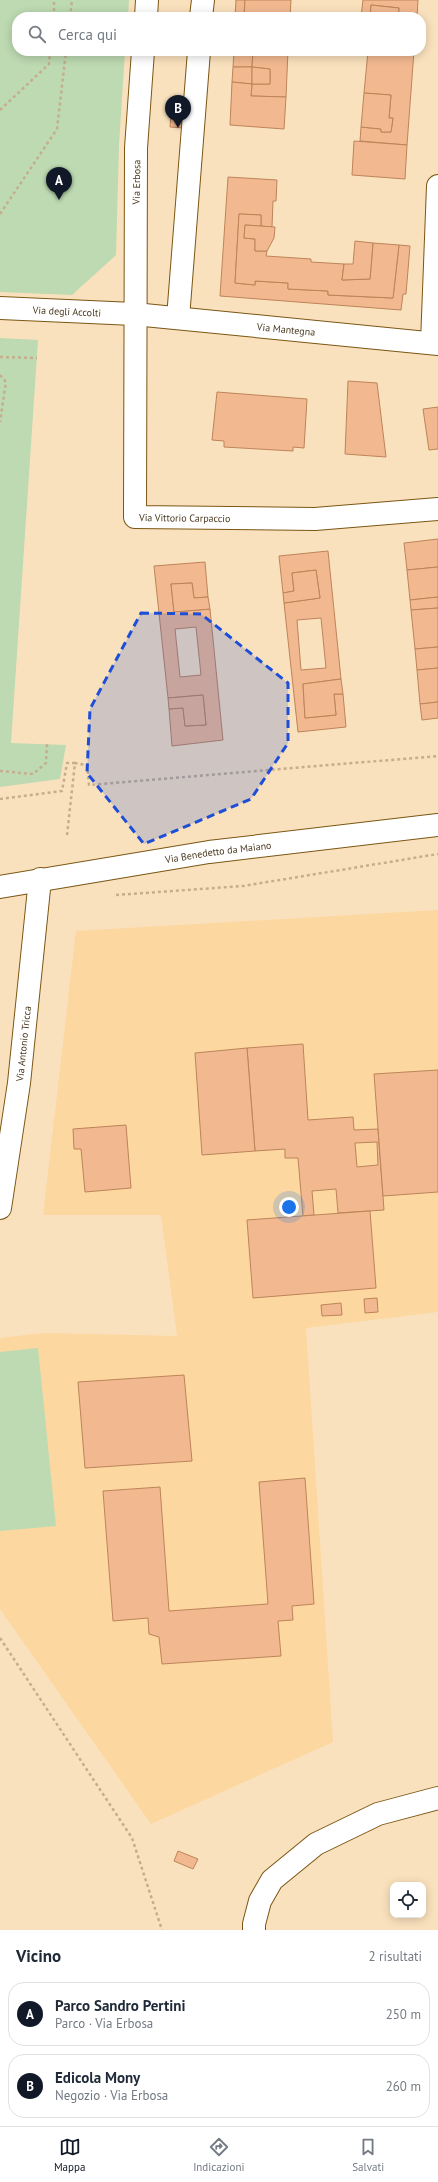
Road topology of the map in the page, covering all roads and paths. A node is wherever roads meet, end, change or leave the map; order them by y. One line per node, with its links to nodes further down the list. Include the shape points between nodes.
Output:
1 (54, 0): 5 (path)
2 (72, 0): 6 (path)
3 (147, 0): 7 (street)
4 (203, 0): 8 (street)
5 (54, 12)
6 (71, 12)
7 (146, 12)
8 (202, 12)
9 (50, 56): 13 (path, via 49,64)
10 (65, 56): 15 (path, via 57,129)
11 (143, 56): 17 (street, Via Erbosa, via 136,148)
12 (199, 56): 18 (street)
13 (0, 110)
14 (438, 186): 19 (street)
15 (0, 214)
16 (0, 308): 17 (street, Via degli Accolti)
17 (134, 314): 18 (street, Via Mantegna); 24 (street, Via Vittorio Carpaccio, via 134,517 315,519)
18 (178, 318): 19 (street, Via Mantegna)
19 (435, 344)
20 (0, 357): 21 (path)
21 (37, 358)
22 (0, 374): 23 (path, via 6,382)
23 (0, 422)
24 (438, 509)
25 (47, 744): 28 (path, via 46,763 33,774)
26 (438, 756): 27 (path, via 89,785 88,765)
27 (75, 764): 29 (path, via 67,763 62,791); 31 (path)
28 (0, 771)
29 (0, 799)
30 (438, 825): 33 (street, Via Benedetto da Maiano, via 209,852)
31 (67, 835)
32 (438, 854): 35 (path, via 243,886)
33 (40, 879): 34 (street, Via Benedetto da Maiano); 36 (street, Via Antonio Tricca, via 19,1084)
34 (0, 888)
35 (109, 896)
36 (0, 1208)
37 (0, 1638): 39 (path, via 132,1838)
38 (438, 1798): 40 (street, via 378,1814 316,1844 272,1880 260,1900)
39 (162, 1930)
40 (254, 1930)

